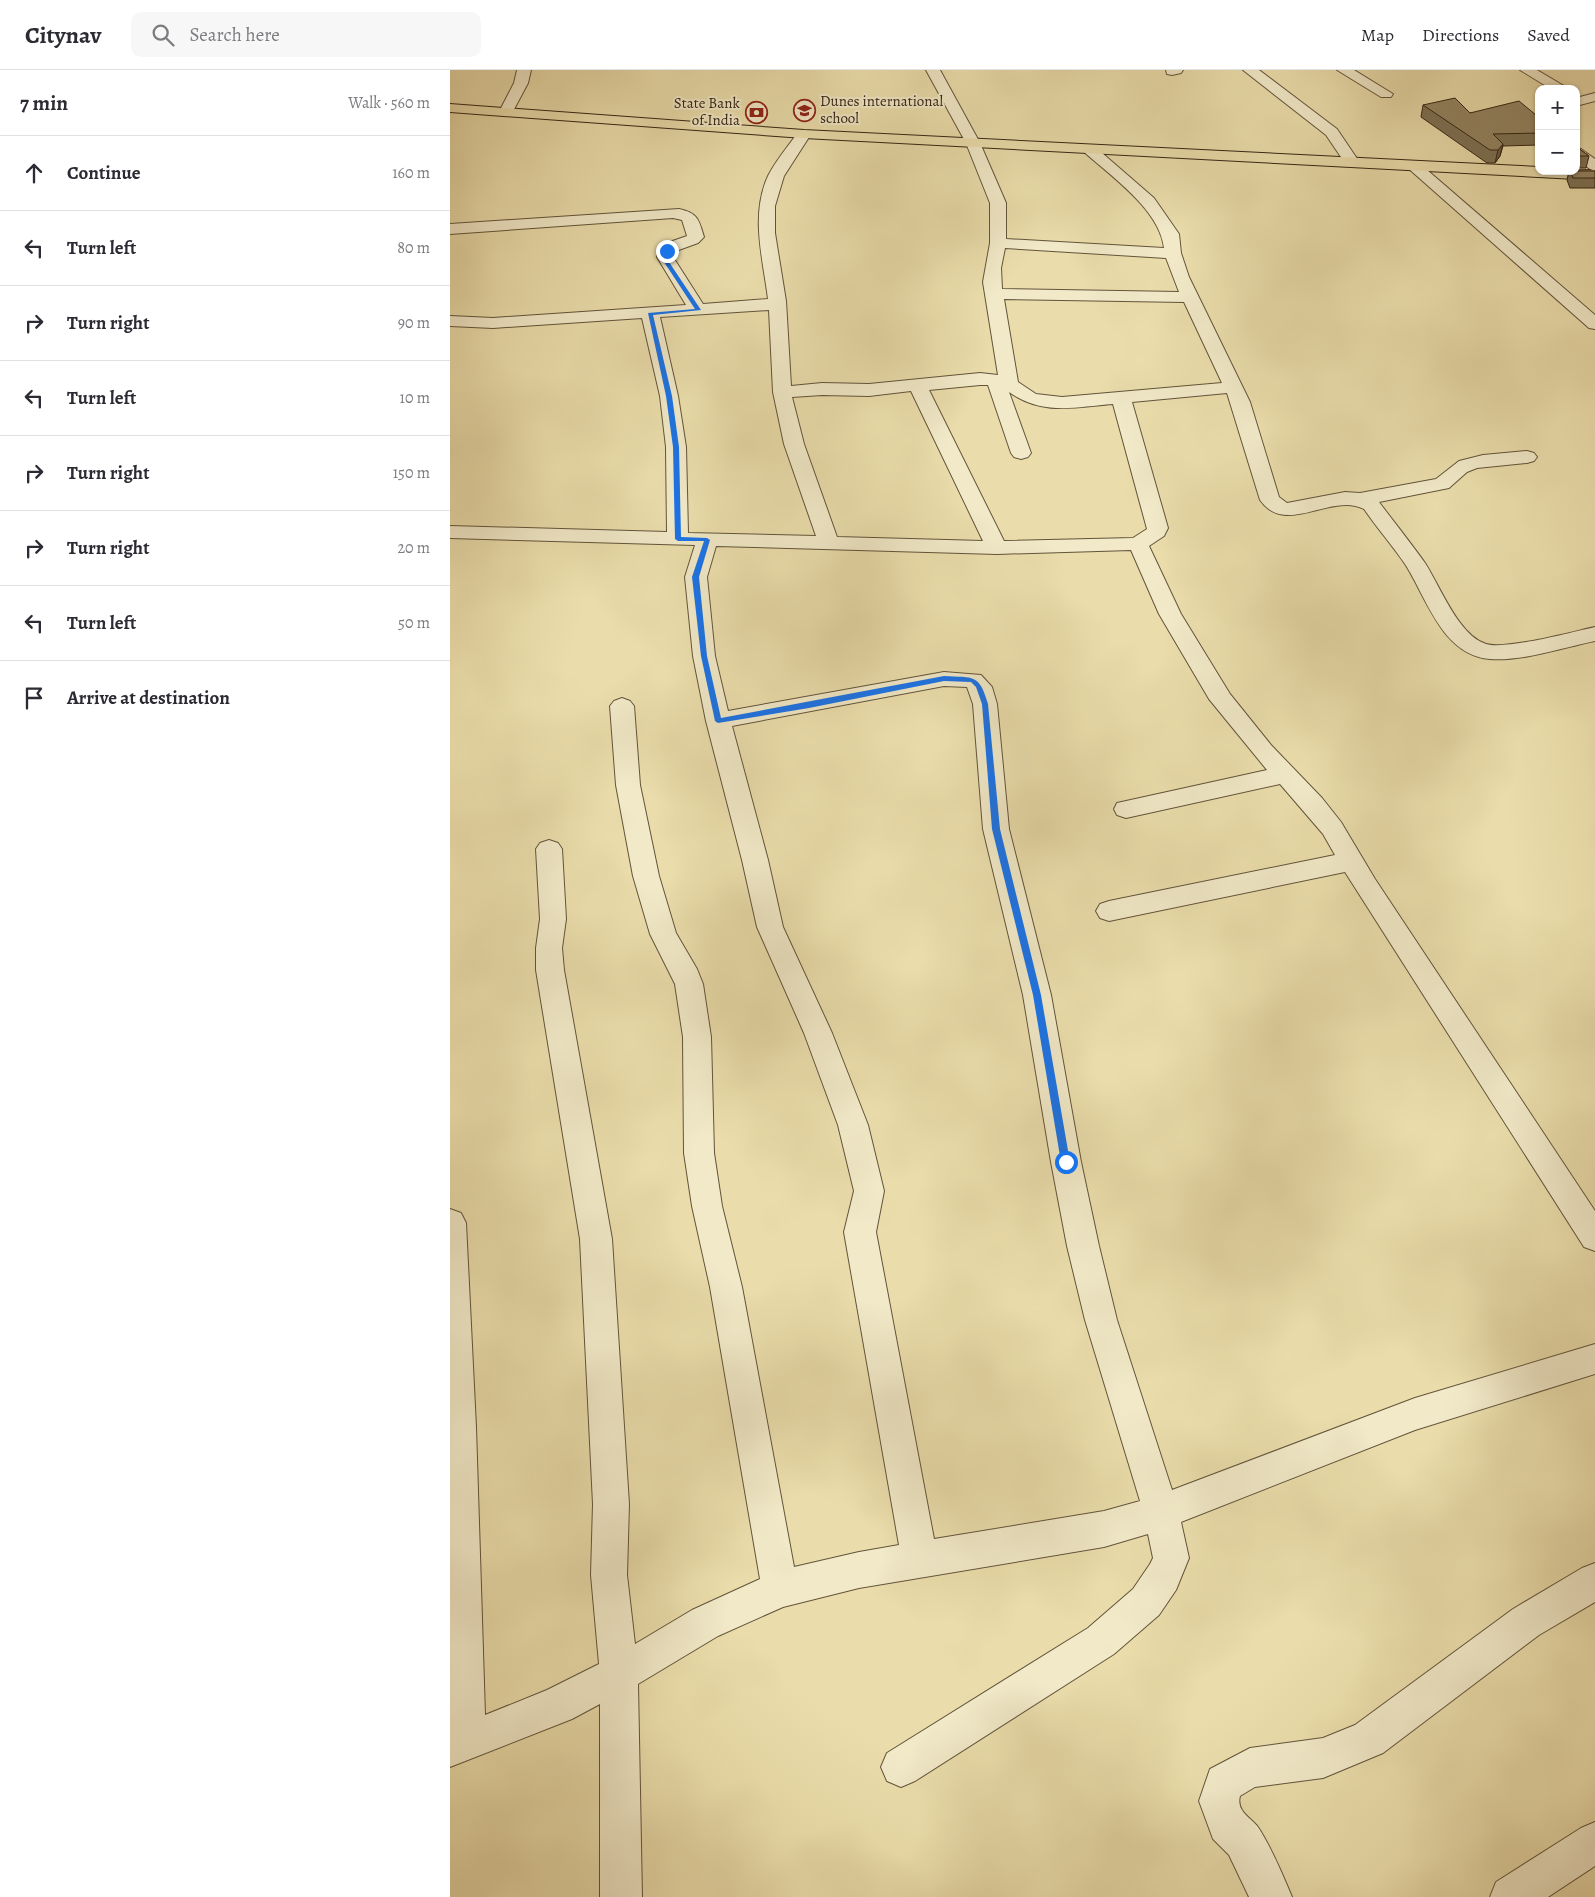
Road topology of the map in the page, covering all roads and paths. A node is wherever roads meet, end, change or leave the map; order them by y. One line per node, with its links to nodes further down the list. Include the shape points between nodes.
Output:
1 (524, 70): 11 (street)
2 (932, 70): 13 (street)
3 (1172, 70): 4 (street)
4 (1176, 70)
5 (1250, 70): 16 (street, via 1332,132)
6 (1344, 70): 9 (street)
7 (1526, 70): 8 (street)
8 (1554, 85)
9 (1386, 94)
10 (450, 108): 11 (main road)
11 (506, 112): 12 (main road)
12 (804, 134): 13 (main road); 25 (street, via 776,176 767,206 767,233)
13 (973, 143): 14 (main road); 21 (street, via 998,203)
14 (1088, 149): 16 (main road); 22 (street, via 1148,201 1171,234)
15 (1580, 155): 18 (street)
16 (1352, 162): 17 (main road)
17 (1414, 166): 19 (main road); 29 (street)
18 (1595, 166)
19 (1595, 175)
20 (450, 230): 26 (street, via 685,214 689,216 696,236 670,248 665,257)
21 (998, 243): 22 (street); 23 (street, via 993,268)
22 (1173, 253): 24 (street)
23 (994, 294): 24 (street); 30 (street)
24 (1191, 297): 32 (street)
25 (777, 304): 26 (street); 33 (street)
26 (698, 310): 27 (street)
27 (650, 313): 28 (street, via 493,323); 39 (street, via 669,396 676,447)
28 (450, 321)
29 (1595, 324)
30 (1002, 382): 31 (street, via 980,379); 34 (street, via 1038,401 1062,404); 35 (street)
31 (917, 385): 33 (street, via 869,390); 43 (street)
32 (1234, 387): 34 (street); 37 (street, via 1270,500 1280,508 1290,510 1345,498)
33 (782, 392): 41 (street, via 794,444)
34 (1121, 398): 42 (street, via 1158,528)
35 (1020, 452)
36 (1527, 457): 37 (street, via 1471,464 1460,468 1442,484)
37 (1360, 499): 44 (street, via 1371,504 1420,572 1455,630 1478,649 1512,650)
38 (450, 532): 39 (street)
39 (678, 539): 40 (street)
40 (707, 540): 41 (street); 46 (street, via 696,577 704,656)
41 (829, 544): 43 (street)
42 (1138, 544): 43 (street); 47 (street, via 1170,614 1220,699)
43 (997, 548)
44 (1595, 634)
45 (622, 706): 58 (street, via 628,785 646,876 663,934 688,984 697,1037 703,1180 726,1287)
46 (718, 721): 55 (street, via 944,679 973,680 980,686 985,704 996,829 1037,995 1083,1246 1101,1320); 56 (street, via 756,860 770,927 818,1033 853,1126 867,1181 868,1204 860,1232)
47 (1286, 774): 48 (street); 50 (street, via 1332,828)
48 (1126, 809)
49 (549, 849): 59 (street, via 553,919 550,970 596,1239 610,1484 609,1575)
50 (1351, 861): 51 (street); 53 (street)
51 (1109, 911)
52 (450, 1223): 60 (street, via 459,1427)
53 (1595, 1237)
54 (1595, 1360): 55 (street, via 1415,1414)
55 (1161, 1512): 56 (street, via 1104,1529); 61 (street, via 1171,1558 1146,1602 1101,1641)
56 (920, 1560): 58 (street, via 858,1570)
57 (1595, 1581): 64 (street, via 1526,1622 1369,1739 1323,1758 1250,1768 1224,1783 1219,1801 1227,1825 1243,1841)
58 (780, 1589): 59 (street, via 705,1623)
59 (620, 1674): 60 (street, via 558,1705); 63 (street)
60 (458, 1745)
61 (901, 1767)
62 (1595, 1842): 65 (street)
63 (621, 1897)
64 (1271, 1897)
65 (1511, 1897)

